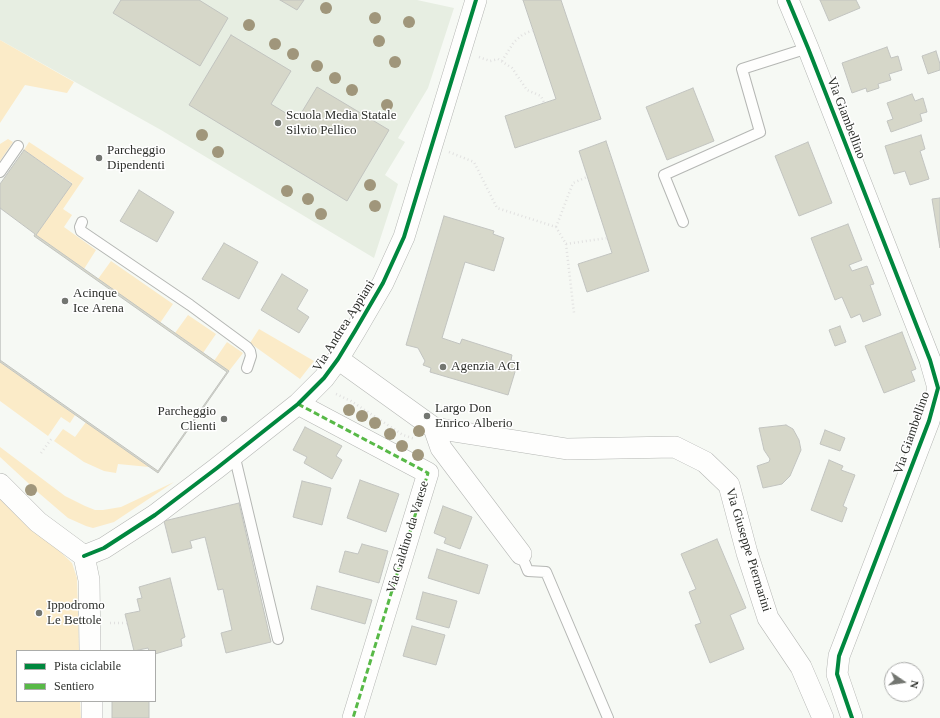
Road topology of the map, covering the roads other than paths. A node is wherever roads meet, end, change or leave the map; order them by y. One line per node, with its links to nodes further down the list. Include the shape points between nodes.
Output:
1 (476, 0): 8 (street, Via Andrea Appiani, via 404,237 371,306)
2 (788, 0): 3 (street, Via Giambellino)
3 (808, 48): 7 (lane, via 742,69 760,132 664,175); 23 (street, Via Giambellino, via 930,360 938,388 929,422 839,656 837,674)
4 (18, 146): 5 (lane)
5 (0, 172)
6 (82, 222): 9 (lane, via 81,231 247,347 251,356)
7 (683, 222)
8 (338, 359): 10 (street, Via Andrea Appiani, via 324,378); 11 (street, Via Giuseppe Piermarini)
9 (247, 368)
10 (298, 404): 12 (street, Via Andrea Appiani); 20 (street, Via Galdino da Varese, via 428,473)
11 (426, 434): 14 (street, via 442,448); 22 (street, Via Giuseppe Piermarini, via 568,449 675,447 705,462 729,486 768,618 801,667)
12 (234, 454): 15 (street, Via Andrea Appiani, via 155,515 104,548); 16 (lane)
13 (0, 484): 15 (street, via 38,522)
14 (521, 554): 21 (lane, via 528,571 546,572)
15 (84, 556): 17 (street, via 89,580)
16 (278, 639)
17 (90, 650)
18 (92, 702): 19 (street)
19 (92, 718)
20 (353, 718)
21 (608, 718)
22 (823, 718)
23 (852, 718)

